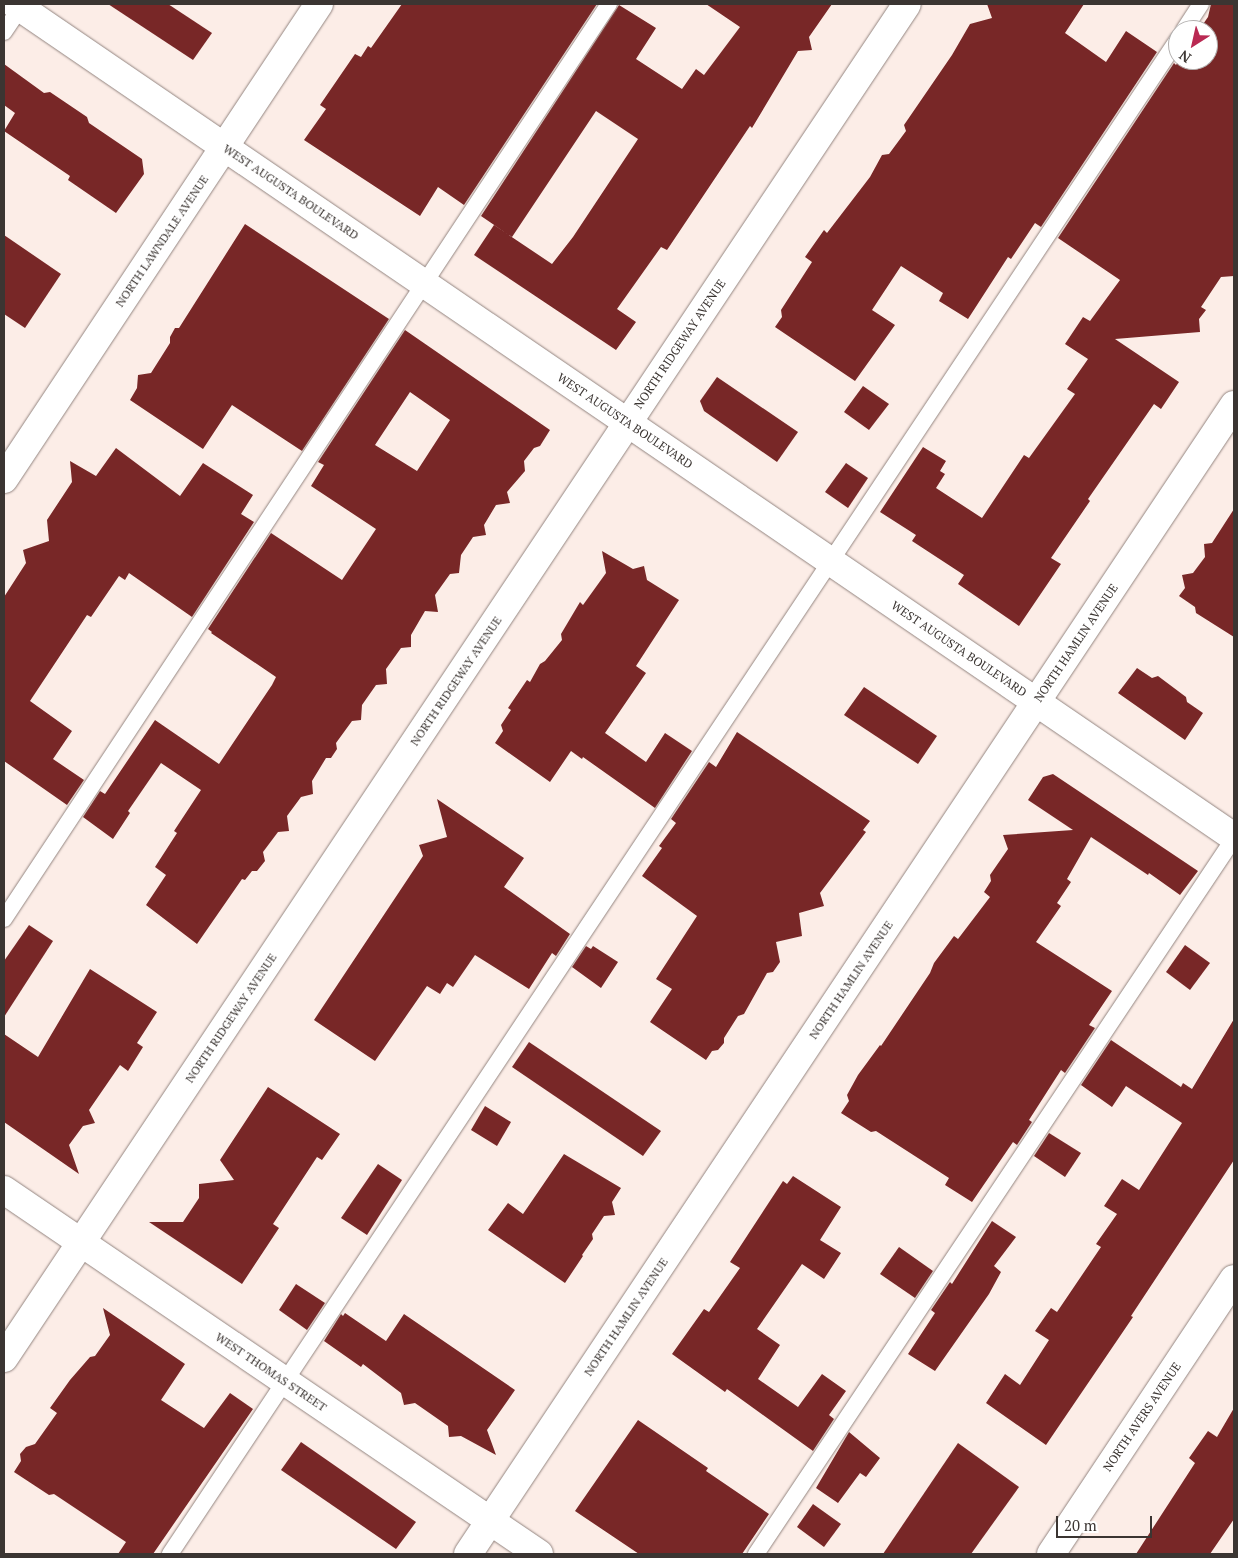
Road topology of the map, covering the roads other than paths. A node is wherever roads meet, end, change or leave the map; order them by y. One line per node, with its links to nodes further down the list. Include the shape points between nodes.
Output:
1 (320, 4): 9 (street, NORTH LAWNDALE AVENUE)
2 (609, 4): 10 (lane)
3 (907, 4): 12 (street, NORTH RIDGEWAY AVENUE)
4 (1201, 4): 6 (lane)
5 (19, 5): 7 (lane); 9 (street, WEST AUGUSTA BOULEVARD)
6 (1191, 20)
7 (4, 32)
8 (1168, 54): 14 (lane)
9 (224, 147): 10 (street, WEST AUGUSTA BOULEVARD); 13 (street, NORTH LAWNDALE AVENUE)
10 (424, 283): 12 (street, WEST AUGUSTA BOULEVARD); 17 (lane)
11 (1234, 405): 15 (street, NORTH HAMLIN AVENUE)
12 (628, 423): 14 (street, WEST AUGUSTA BOULEVARD); 19 (street, NORTH RIDGEWAY AVENUE)
13 (4, 478)
14 (831, 561): 15 (street, WEST AUGUSTA BOULEVARD); 22 (lane)
15 (1037, 702): 16 (street, WEST AUGUSTA BOULEVARD); 23 (street, NORTH HAMLIN AVENUE)
16 (1234, 838): 27 (lane)
17 (4, 919)
18 (4, 1190): 19 (street, WEST THOMAS STREET)
19 (81, 1242): 21 (street, NORTH RIDGEWAY AVENUE); 22 (street, WEST THOMAS STREET)
20 (1234, 1279): 28 (street, NORTH AVERS AVENUE)
21 (4, 1358)
22 (286, 1382): 23 (street, WEST THOMAS STREET); 24 (lane)
23 (490, 1521): 25 (street, NORTH HAMLIN AVENUE); 26 (street, WEST THOMAS STREET)
24 (170, 1554)
25 (468, 1554)
26 (539, 1554)
27 (756, 1554)
28 (1050, 1554)

